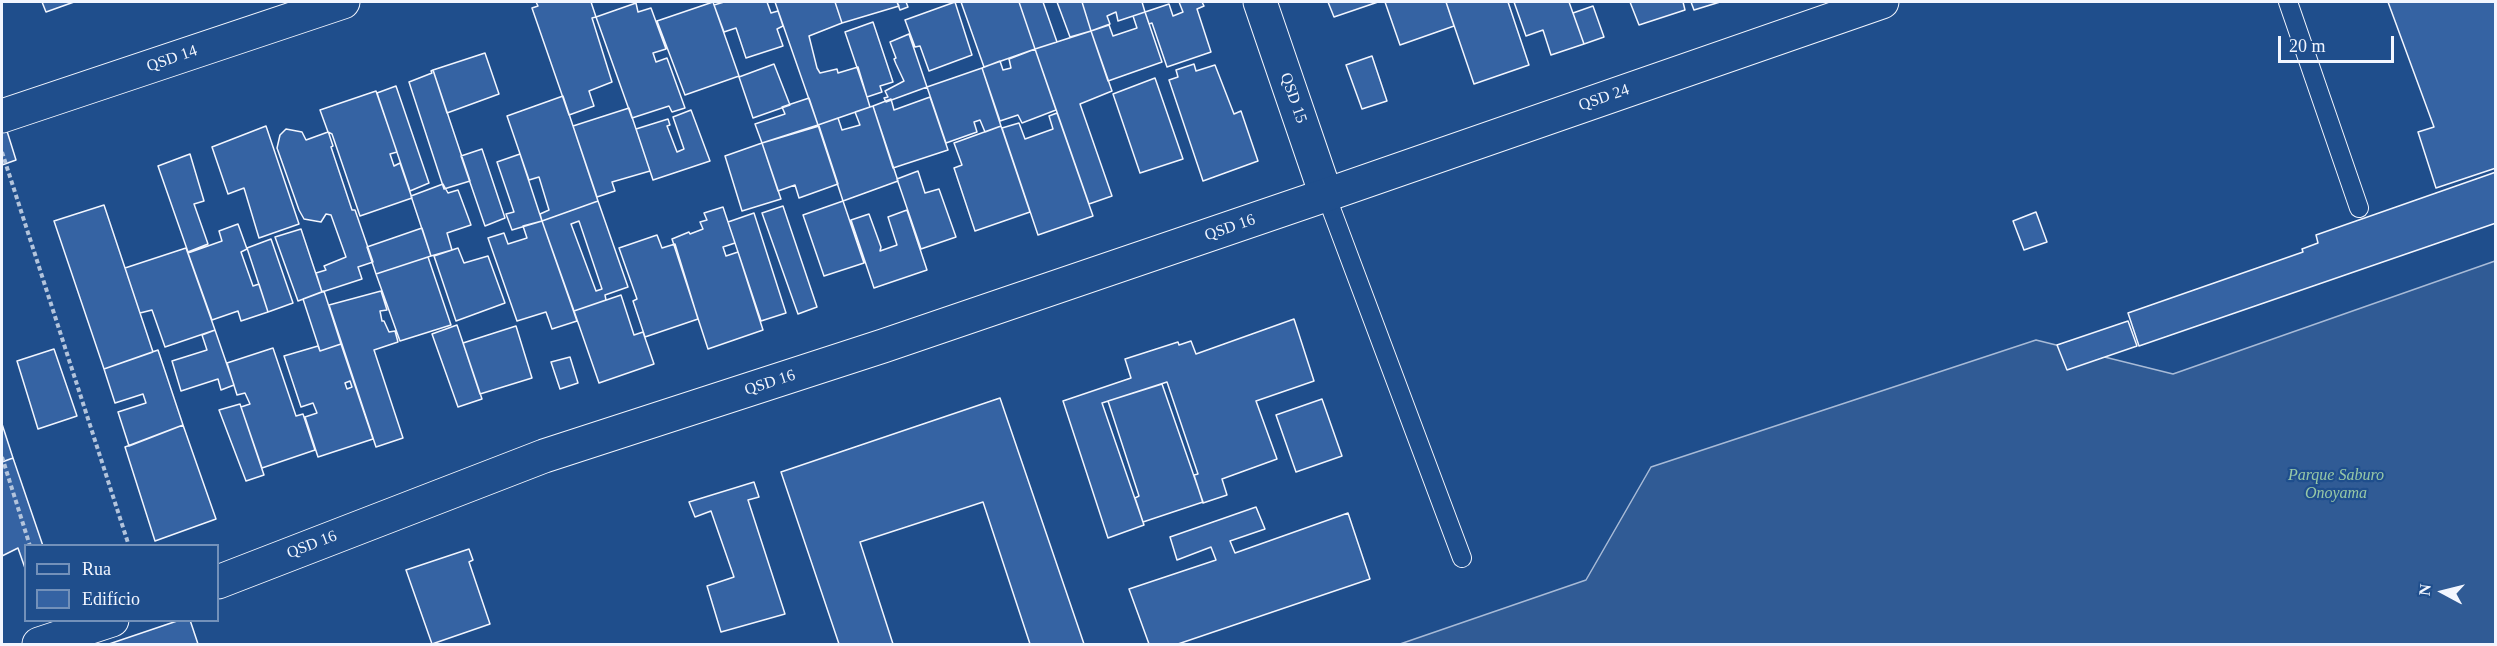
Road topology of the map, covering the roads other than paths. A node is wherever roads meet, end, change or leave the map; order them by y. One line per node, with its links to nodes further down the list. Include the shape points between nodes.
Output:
1 (343, 2): 5 (street, QSD 14)
2 (1260, 2): 6 (street, QSD 15)
3 (1882, 2): 6 (street, QSD 24)
4 (2288, 2): 7 (lane)
5 (2, 116)
6 (1326, 195): 8 (lane); 9 (street, QSD 16, via 544,456)
7 (2358, 208)
8 (1462, 558)
9 (219, 582)
10 (109, 622): 11 (street)
11 (39, 645)

